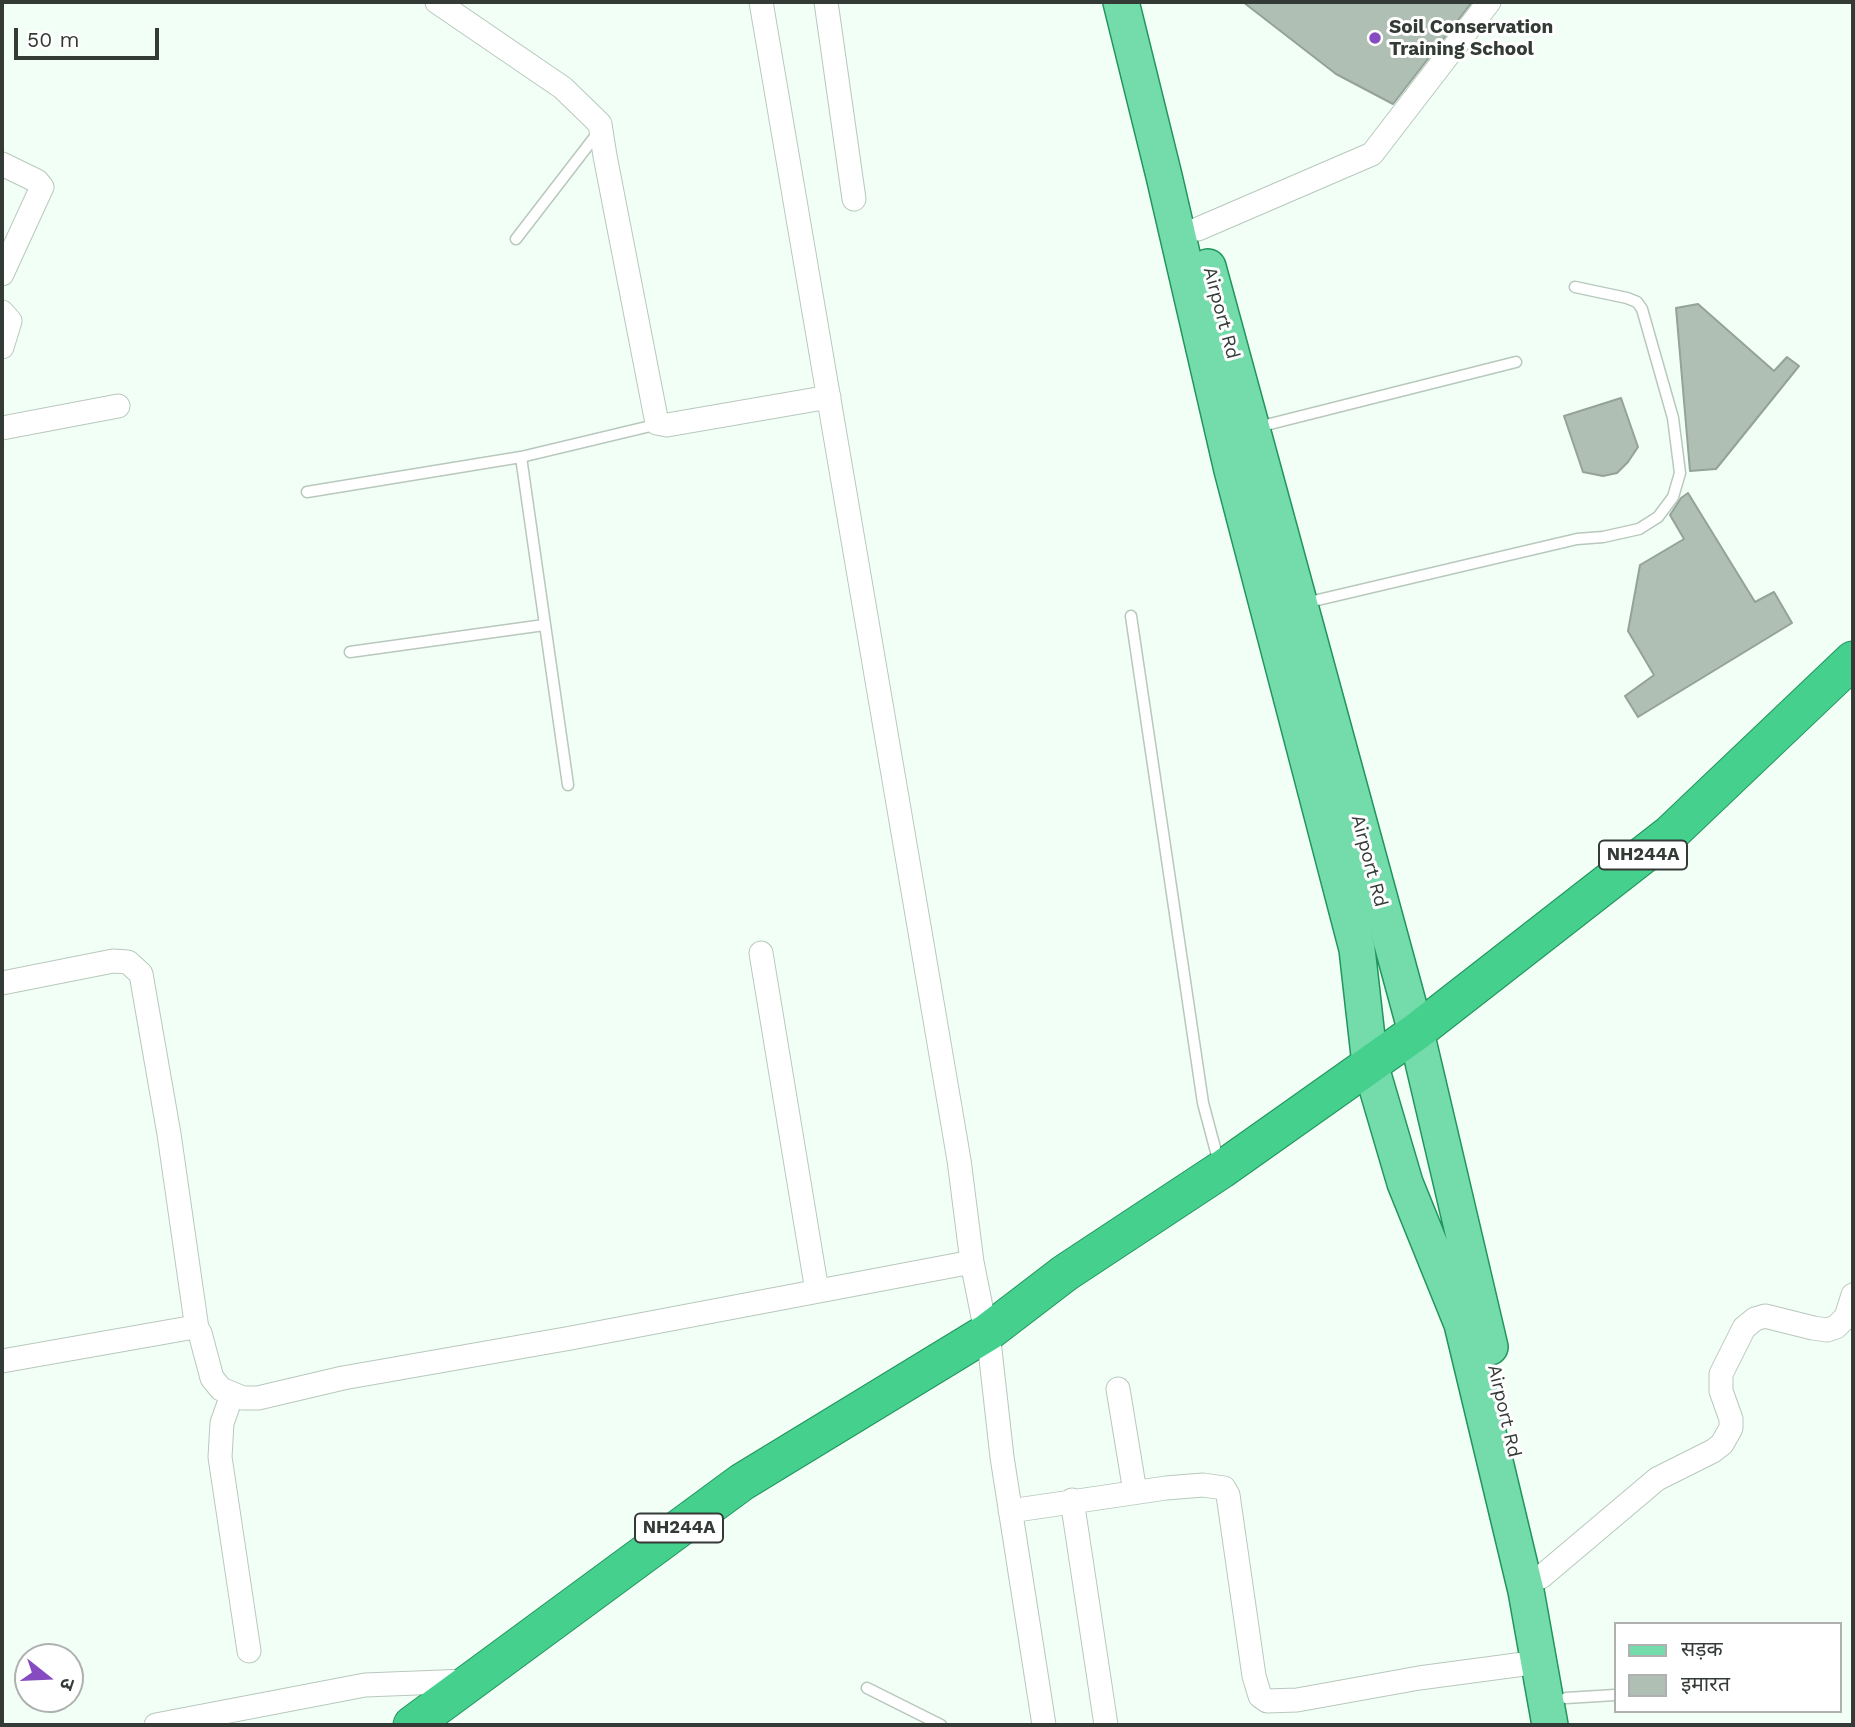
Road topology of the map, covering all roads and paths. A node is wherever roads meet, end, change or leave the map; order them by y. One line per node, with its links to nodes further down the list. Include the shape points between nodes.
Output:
1 (438, 2): 7 (street, via 563,88)
2 (761, 2): 17 (street)
3 (826, 2): 9 (street)
4 (1121, 2): 33 (main road, via 1232,470 1357,949)
5 (1143, 2): 10 (main road, Airport Rd)
6 (1489, 2): 10 (street, via 1372,154)
7 (602, 128): 11 (lane); 19 (street)
8 (2, 164): 12 (street, via 42,187)
9 (854, 199)
10 (1198, 229): 21 (main road, Airport Rd)
11 (516, 239)
12 (2, 274)
13 (1575, 287): 24 (lane, via 1627,298 1642,309 1673,418 1680,473 1673,497 1658,517 1639,528 1603,537 1577,539)
14 (2, 312): 15 (street, via 10,321)
15 (2, 347)
16 (1516, 362): 21 (lane)
17 (829, 397): 19 (street); 35 (street, via 959,1160)
18 (118, 406): 20 (street)
19 (659, 425): 22 (lane)
20 (2, 428)
21 (1252, 428): 24 (main road, Airport Rd)
22 (521, 457): 23 (lane); 26 (lane)
23 (307, 492)
24 (1299, 605): 32 (main road, Airport Rd)
25 (1131, 616): 34 (lane, via 1203,1103)
26 (544, 625): 27 (lane); 29 (lane)
27 (350, 652)
28 (1853, 660): 32 (highway, NH244A, via 1670,834)
29 (568, 785)
30 (761, 954): 36 (street)
31 (2, 984): 38 (street, via 113,961 128,962 141,974 170,1134)
32 (1416, 1032): 33 (highway, NH244A); 47 (main road, Airport Rd)
33 (1370, 1064): 34 (highway, NH244A); 49 (main road, via 1405,1184 1462,1324)
34 (1221, 1170): 40 (highway, NH244A, via 1065,1273)
35 (972, 1262): 36 (street); 40 (street)
36 (817, 1292): 43 (street, via 343,1378 258,1398)
37 (1853, 1295): 39 (street)
38 (197, 1329): 41 (street); 43 (street, via 212,1378)
39 (1846, 1331): 47 (street, via 1765,1316 1755,1319 1744,1328 1721,1374 1721,1391 1731,1419 1728,1437 1713,1451 1657,1479)
40 (988, 1332): 46 (street); 50 (highway, NH244A, via 741,1482)
41 (2, 1361)
42 (1118, 1389): 44 (street)
43 (232, 1395): 48 (street, via 222,1423 220,1457)
44 (1135, 1492): 45 (street); 49 (street, via 1203,1485 1227,1492 1254,1676 1263,1699 1297,1699)
45 (1072, 1500): 46 (street); 58 (street)
46 (1010, 1511): 57 (street)
47 (1541, 1577): 53 (main road, Airport Rd)
48 (248, 1651)
49 (1539, 1662): 53 (main road)
50 (470, 1681): 54 (street, via 365,1685); 55 (highway, NH244A)
51 (867, 1688): 56 (lane)
52 (1614, 1695): 53 (lane)
53 (1562, 1716)
54 (156, 1725)
55 (412, 1725)
56 (941, 1725)
57 (1044, 1725)
58 (1106, 1725)

